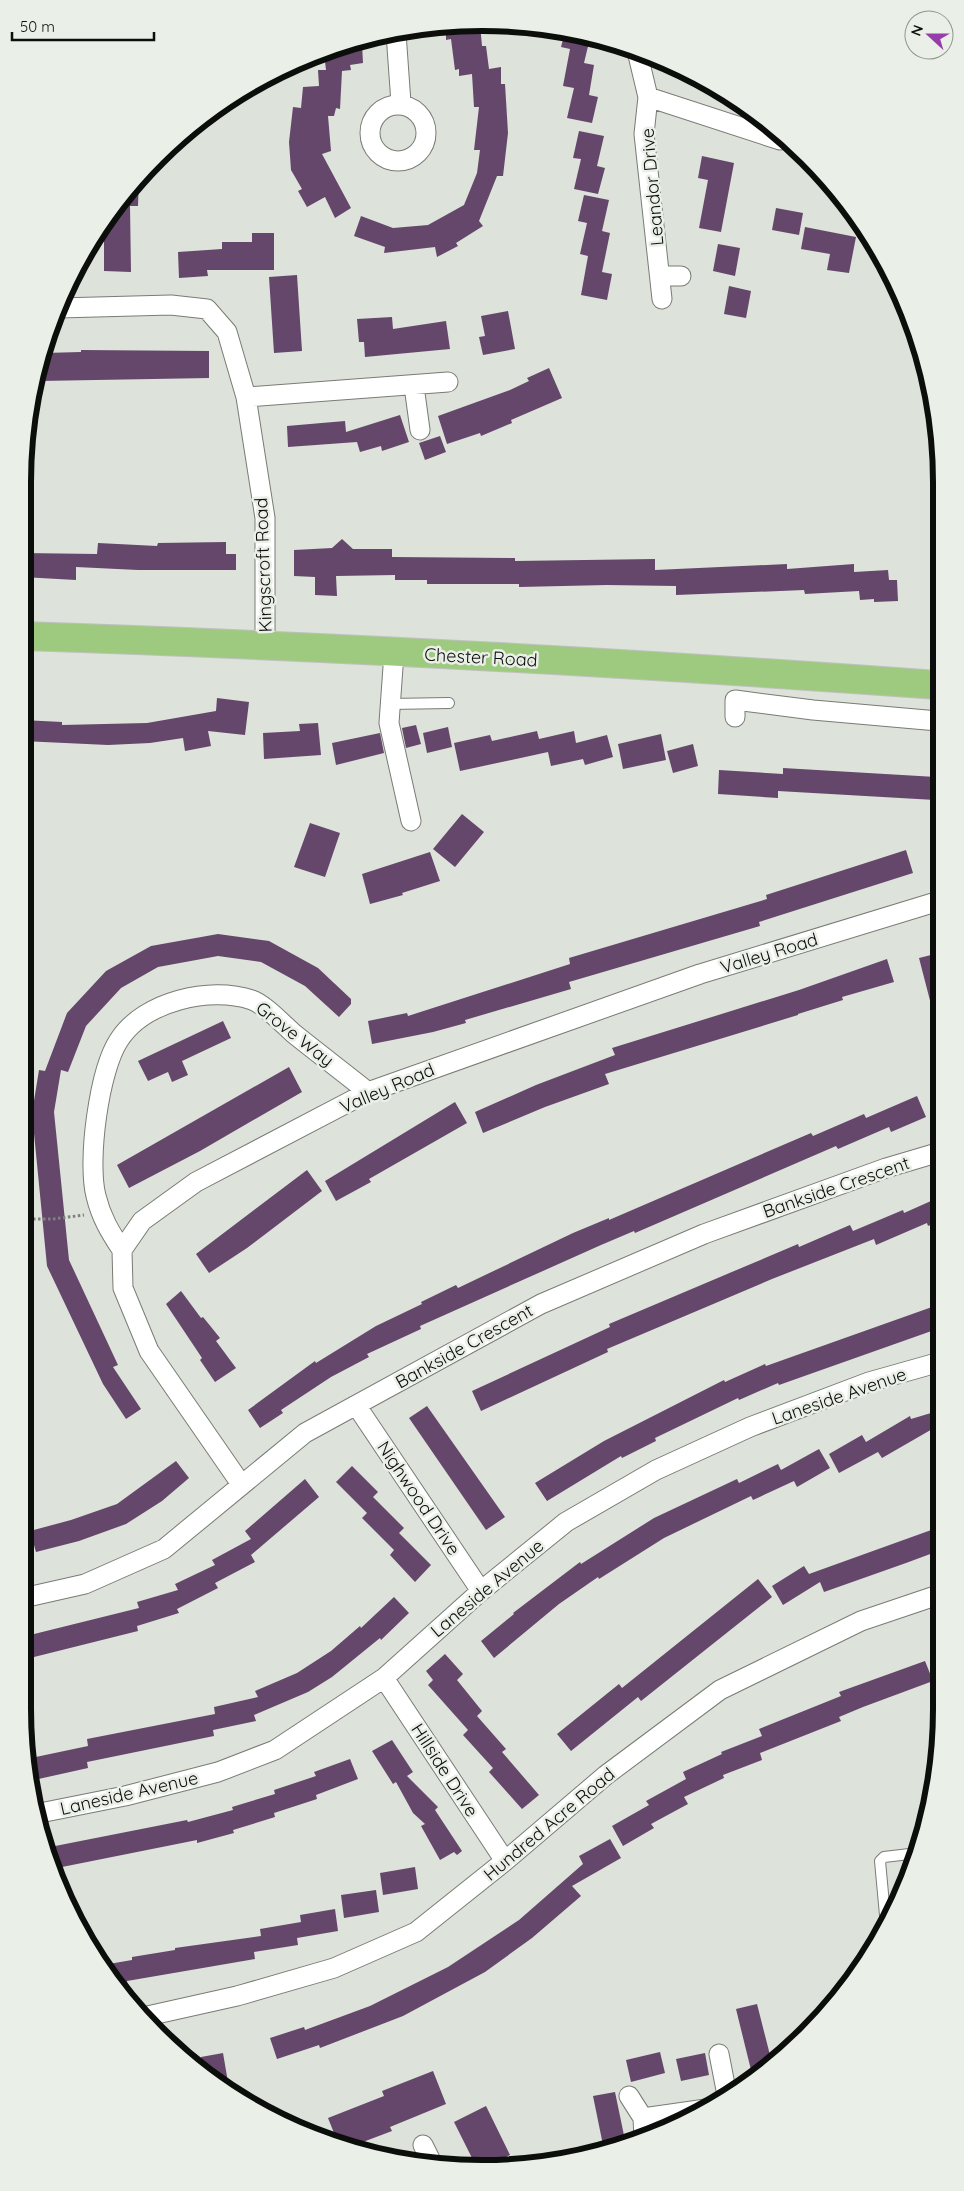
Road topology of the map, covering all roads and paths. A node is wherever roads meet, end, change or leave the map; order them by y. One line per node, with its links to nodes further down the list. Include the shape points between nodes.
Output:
1 (396, 40): 4 (street)
2 (639, 60): 3 (street)
3 (648, 97): 5 (street); 6 (street, Leandor Drive, via 644,134)
4 (401, 104)
5 (772, 138)
6 (660, 276): 7 (street); 8 (street, Leandor Drive)
7 (681, 276)
8 (662, 299)
9 (69, 302): 12 (street, Kingscroft Road, via 207,309 227,332)
10 (448, 382): 11 (street)
11 (414, 386): 12 (street); 13 (street)
12 (246, 397): 15 (street, Kingscroft Road, via 265,518)
13 (420, 430)
14 (31, 636): 15 (highway, Chester Road)
15 (265, 644): 16 (highway, Chester Road)
16 (394, 653): 17 (highway, Chester Road, via 700,668); 19 (street)
17 (933, 686)
18 (449, 703): 19 (lane)
19 (390, 704): 22 (street, via 389,723)
20 (735, 717): 21 (street, via 734,700)
21 (933, 720)
22 (411, 821)
23 (933, 903): 24 (street, Valley Road, via 700,974)
24 (368, 1092): 26 (street, Grove Way, via 254,1000 229,994 193,996 147,1012 119,1040 102,1084 93,1153 95,1194); 28 (street, Valley Road, via 196,1182 142,1221)
25 (933, 1154): 30 (street, Bankside Crescent, via 704,1234 540,1304)
26 (101, 1212): 27 (path); 28 (street, Grove Way, via 104,1223)
27 (31, 1219)
28 (122, 1250): 31 (street, via 123,1288 149,1351)
29 (933, 1364): 32 (street, Laneside Avenue, via 851,1389 750,1428 656,1470 566,1522)
30 (356, 1405): 31 (street, Bankside Crescent, via 305,1433); 32 (street, Nighwood Drive)
31 (241, 1484): 33 (street, Bankside Crescent, via 164,1549 85,1584)
32 (481, 1591): 35 (street, Laneside Avenue)
33 (31, 1596)
34 (933, 1597): 38 (street, Hundred Acre Road, via 861,1622 720,1690 606,1775)
35 (384, 1678): 36 (street, Laneside Avenue, via 275,1750 218,1772 125,1796); 38 (street, Hillside Drive)
36 (43, 1811)
37 (909, 1854): 39 (lane, via 884,1857 880,1861)
38 (505, 1861): 40 (street, Hundred Acre Road, via 416,1932 334,1968)
39 (885, 1911)
40 (154, 2019)
41 (719, 2054): 42 (street)
42 (725, 2088)
43 (629, 2096): 45 (street)
44 (682, 2112): 45 (street)
45 (643, 2118): 46 (street)
46 (644, 2129)

